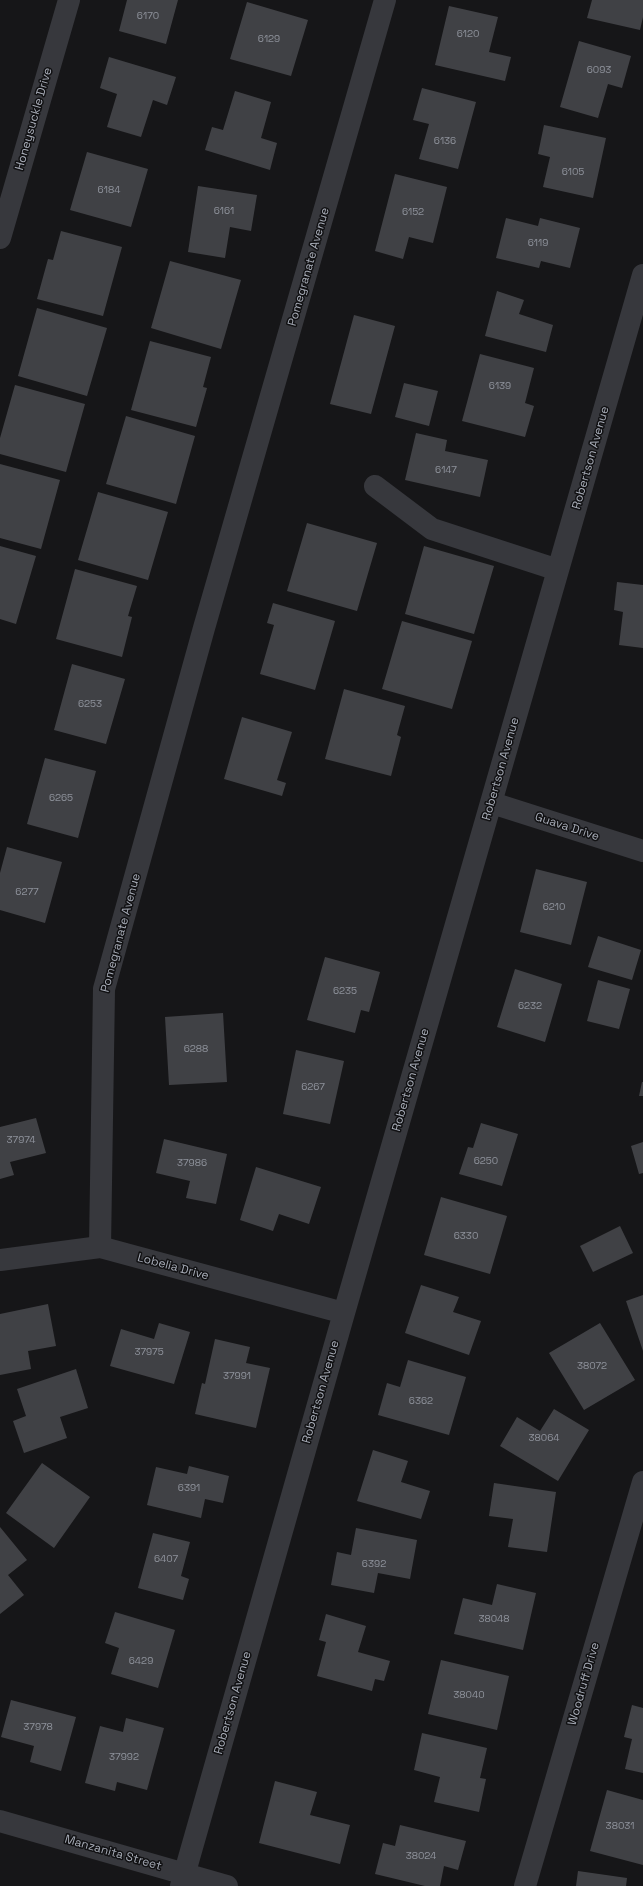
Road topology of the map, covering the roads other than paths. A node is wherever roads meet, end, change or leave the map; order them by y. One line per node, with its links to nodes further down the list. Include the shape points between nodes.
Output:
1 (69, 0): 3 (street, Honeysuckle Drive)
2 (384, 0): 9 (street, Pomegranate Avenue, via 204,628 104,989)
3 (0, 238)
4 (643, 275): 6 (street, Robertson Avenue)
5 (375, 486): 6 (street, via 432,529)
6 (558, 570): 7 (street, Robertson Avenue)
7 (492, 803): 8 (street, Guava Drive); 11 (street, Robertson Avenue)
8 (643, 851)
9 (100, 1247): 10 (street, Lobelia Drive); 11 (street, Lobelia Drive)
10 (0, 1260)
11 (344, 1313): 14 (street, Robertson Avenue)
12 (643, 1482): 16 (street, Woodruff Drive)
13 (0, 1821): 14 (street, Manzanita Street)
14 (183, 1880): 15 (street, Manzanita Street)
15 (227, 1886)
16 (525, 1886)

